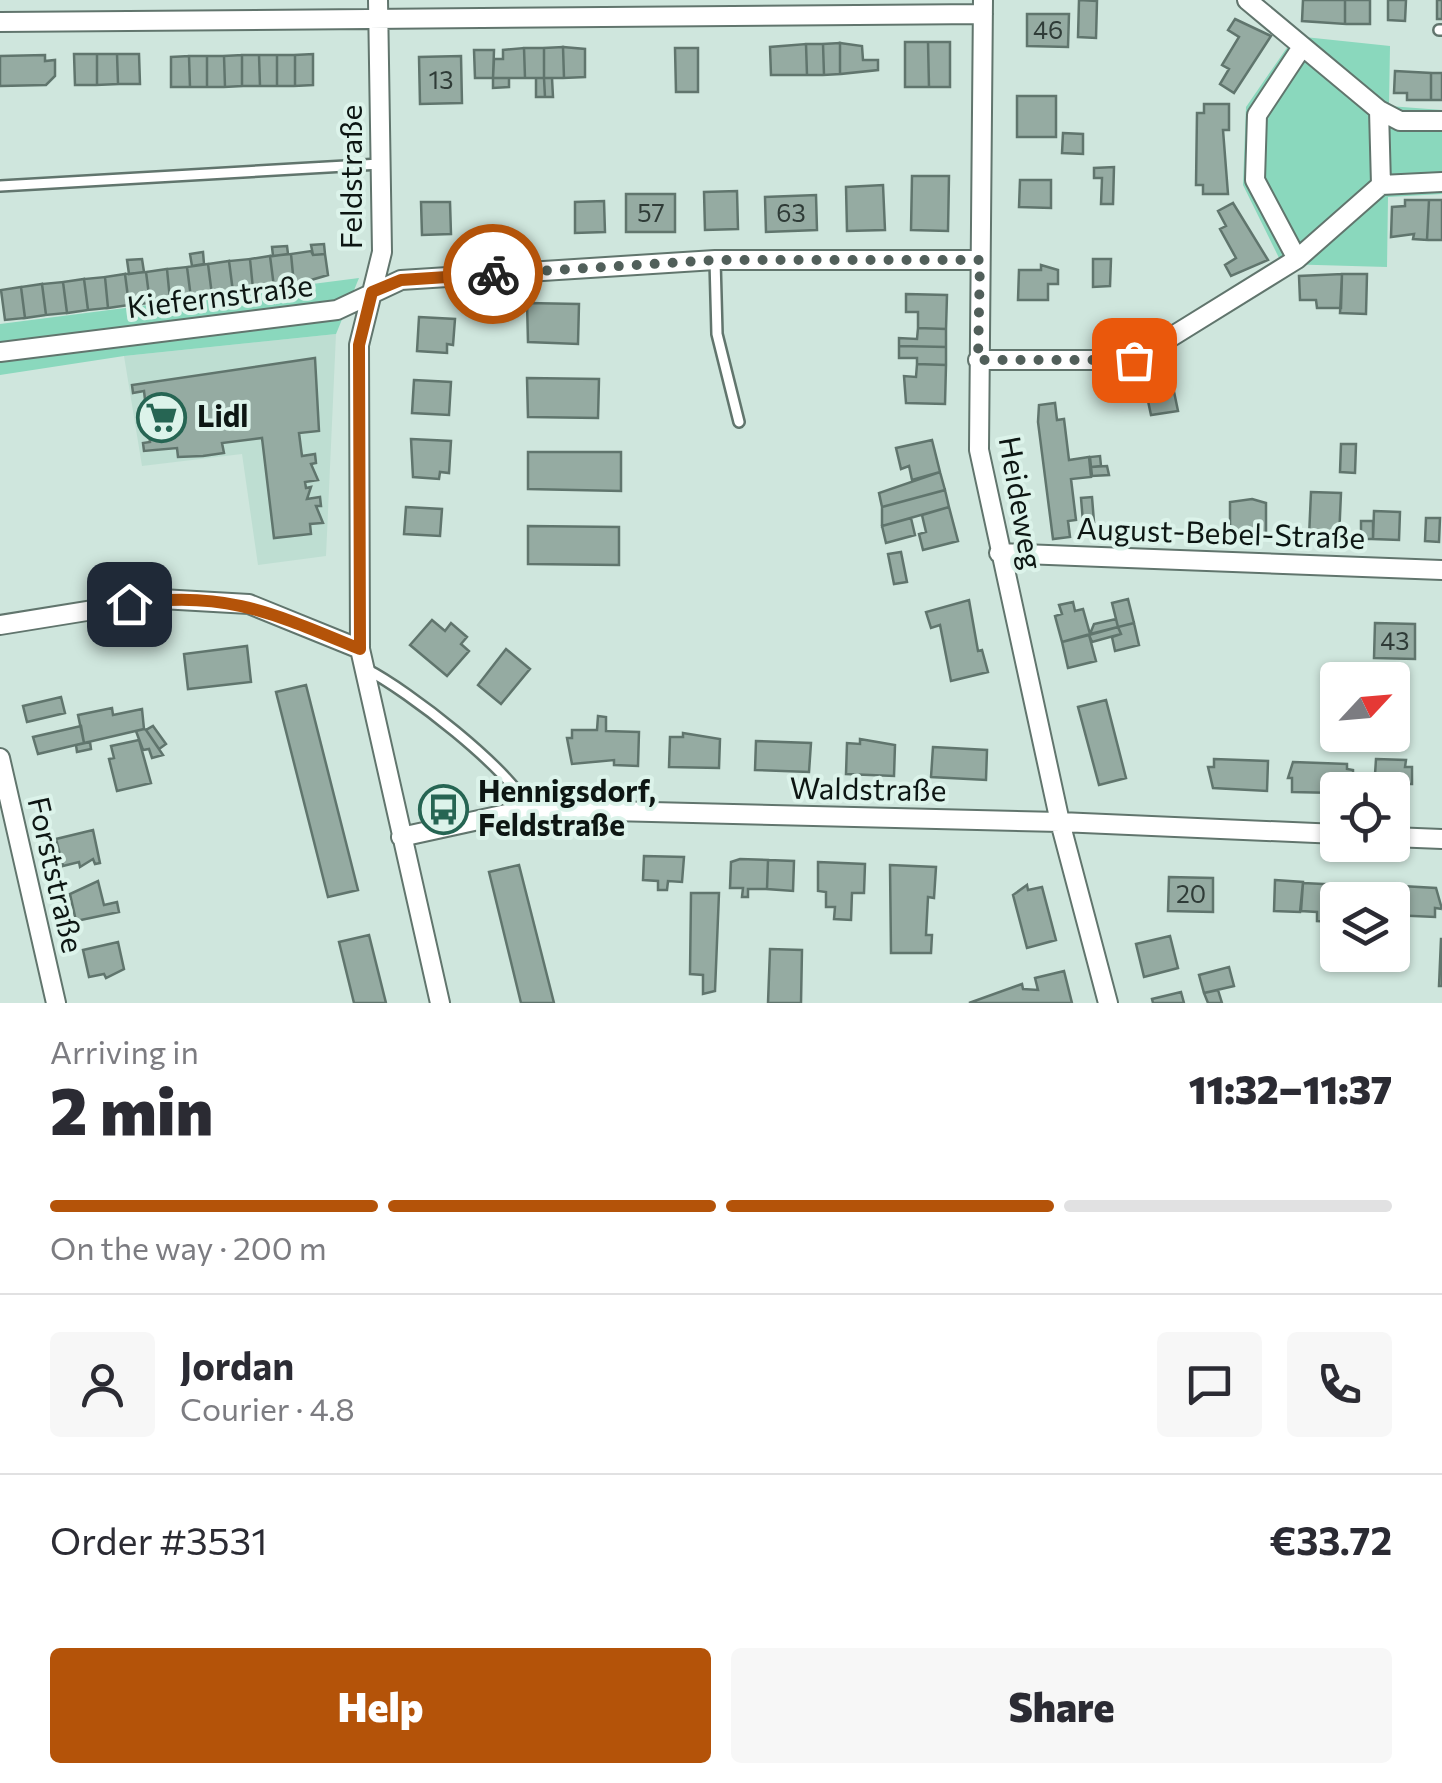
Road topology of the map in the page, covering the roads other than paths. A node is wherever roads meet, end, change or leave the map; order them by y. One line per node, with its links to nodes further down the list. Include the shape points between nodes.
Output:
1 (1248, 0): 5 (street)
2 (983, 7): 3 (street); 14 (street, Heideweg)
3 (378, 9): 4 (street); 8 (street, Feldstraße)
4 (0, 22)
5 (1302, 47): 6 (street); 12 (street, via 1256,115 1255,180)
6 (1379, 110): 7 (street, via 1400,121); 10 (street)
7 (1442, 121)
8 (380, 164): 11 (lane); 15 (street, Feldstraße, via 382,252)
9 (1442, 182): 10 (street)
10 (1381, 185): 12 (street)
11 (0, 186)
12 (1297, 259): 17 (street, via 1134,360)
13 (716, 260): 14 (street, Kiefernstraße); 15 (street, Kiefernstraße, via 401,280); 18 (lane, via 717,334)
14 (980, 260): 17 (street, Heideweg)
15 (372, 292): 16 (street, Kiefernstraße, via 337,310); 22 (street, Feldstraße, via 359,345)
16 (0, 352)
17 (978, 360): 19 (street, Heideweg, via 979,450)
18 (738, 422)
19 (999, 552): 20 (street, August-Bebel-Straße); 25 (street, Heideweg)
20 (1442, 570)
21 (0, 625): 22 (street, via 161,599 249,604)
22 (361, 658): 24 (lane, via 476,752); 27 (street, Feldstraße)
23 (0, 758): 30 (street, Forststraße)
24 (530, 809): 25 (street, Waldstraße); 27 (street, Waldstraße)
25 (1060, 822): 26 (street, Waldstraße); 32 (street, Heideweg)
26 (1320, 833)
27 (401, 838): 31 (street, Feldstraße)
28 (1410, 838): 29 (street)
29 (1442, 839)
30 (56, 1003)
31 (440, 1003)
32 (1108, 1003)

